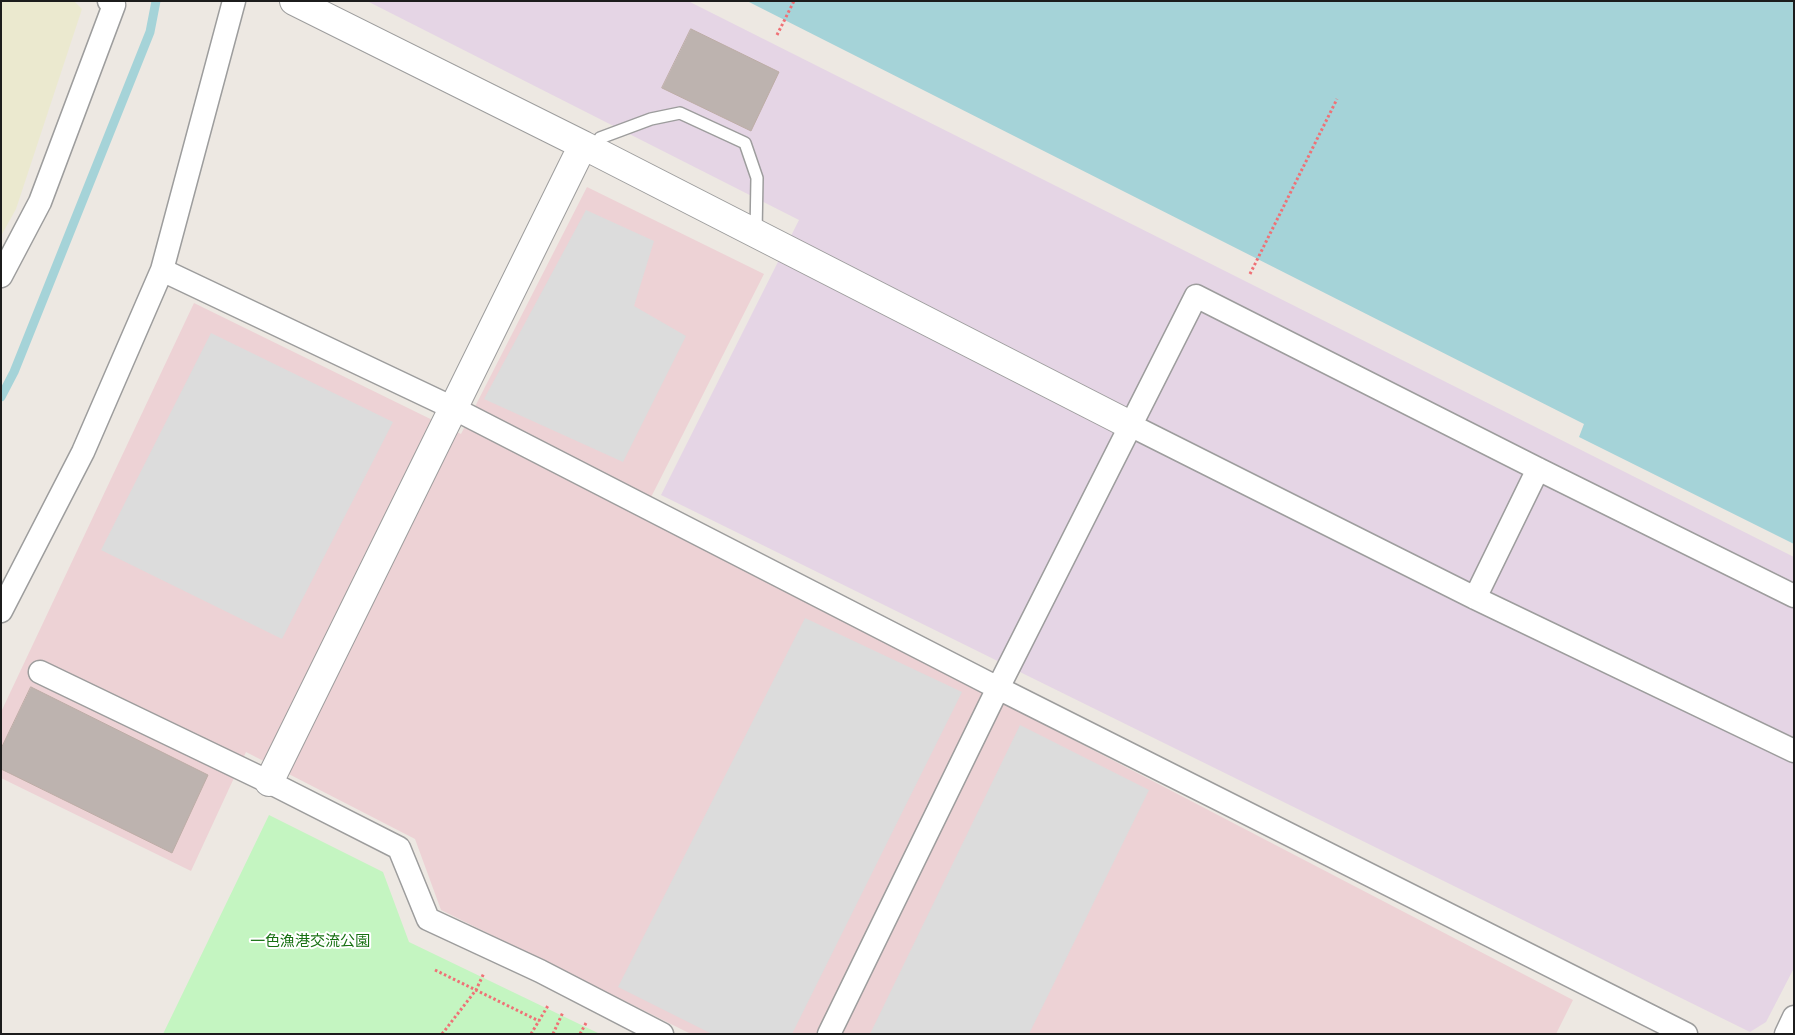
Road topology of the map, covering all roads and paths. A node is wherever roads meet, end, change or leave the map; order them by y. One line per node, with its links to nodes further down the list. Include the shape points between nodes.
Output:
1 (109, 1): 11 (street, via 114,5 40,202)
2 (234, 1): 9 (street)
3 (294, 1): 7 (street)
4 (794, 1): 5 (path)
5 (777, 35)
6 (1337, 98): 10 (path)
7 (591, 142): 8 (street); 8 (lane, via 651,119 680,113 745,143 757,178); 12 (street)
8 (756, 234): 13 (street)
9 (162, 270): 12 (street); 17 (street, via 84,452)
10 (1250, 274)
11 (1, 276)
12 (453, 408): 19 (street); 21 (street)
13 (1130, 425): 14 (street, via 1196,296); 16 (street); 19 (street)
14 (1538, 469): 15 (street); 16 (street)
15 (1794, 596)
16 (1475, 598): 20 (street)
17 (1, 611)
18 (40, 672): 21 (street)
19 (998, 688): 35 (street); 36 (street)
20 (1794, 751)
21 (269, 782): 34 (street, via 400,848 428,919 540,971)
22 (435, 970): 24 (path)
23 (486, 970): 24 (path)
24 (476, 990): 29 (path); 30 (path)
25 (550, 1002): 29 (path)
26 (1794, 1017): 37 (street)
27 (560, 1019): 32 (path)
28 (587, 1020): 33 (path)
29 (539, 1021): 31 (path)
30 (442, 1034)
31 (531, 1034)
32 (553, 1034)
33 (580, 1034)
34 (662, 1034)
35 (829, 1034)
36 (1686, 1034)
37 (1786, 1034)

